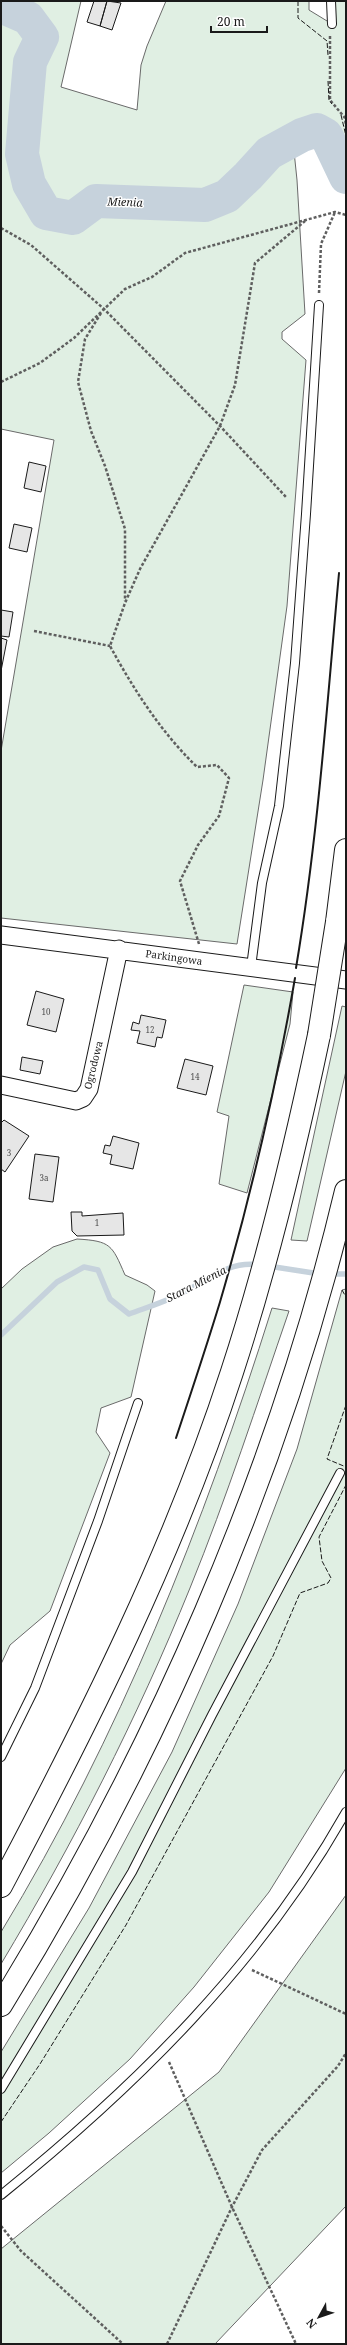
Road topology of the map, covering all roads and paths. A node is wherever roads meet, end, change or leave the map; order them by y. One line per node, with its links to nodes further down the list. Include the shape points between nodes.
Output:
1 (331, 1): 2 (lane)
2 (332, 24): 3 (path, via 329,42 330,100 345,118)
3 (346, 126)
4 (335, 212): 5 (path); 6 (path); 8 (path, via 321,244)
5 (346, 215)
6 (305, 221): 9 (path, via 185,253 152,277 124,288); 11 (path, via 255,263 235,385)
7 (1, 228): 9 (path, via 31,245)
8 (319, 305): 20 (lane, via 295,663 279,806 262,883)
9 (104, 309): 10 (path, via 74,338 40,363); 11 (path); 13 (path, via 85,339 78,382 91,431 106,466 125,529)
10 (1, 382)
11 (220, 426): 12 (path); 13 (path, via 140,569)
12 (286, 497)
13 (125, 603): 15 (path)
14 (34, 631): 15 (path)
15 (110, 646): 19 (path, via 134,690 178,748 197,767 217,765 229,778 219,816 198,845 180,880)
16 (346, 850): 28 (highway, bridge, via 319,1035 284,1190 255,1300 232,1374 207,1444 140,1608 86,1722)
17 (1, 935): 18 (street, Parkingowa)
18 (119, 948): 19 (street, Parkingowa); 22 (street, Ogrodowa, via 90,1089 83,1098 76,1101)
19 (204, 961): 20 (street, Parkingowa)
20 (251, 967): 21 (street, Parkingowa)
21 (346, 980)
22 (1, 1086)
23 (346, 1193): 30 (highway, via 307,1336 237,1537 139,1755 81,1870)
24 (138, 1403): 26 (lane, via 98,1521 37,1680)
25 (340, 1473): 34 (lane, via 132,1872)
26 (1, 1757)
27 (346, 1812): 29 (lane, via 287,1904)
28 (1, 1886)
29 (240, 1964): 31 (path); 32 (lane, via 204,2008)
30 (1, 2005)
31 (346, 2014)
32 (164, 2050): 35 (lane, via 61,2147); 36 (path)
33 (346, 2053): 36 (path, via 338,2066 262,2150)
34 (1, 2089)
35 (1, 2195)
36 (232, 2207): 39 (path); 40 (path)
37 (1, 2226): 38 (path, via 21,2251)
38 (122, 2344)
39 (166, 2344)
40 (296, 2344)

